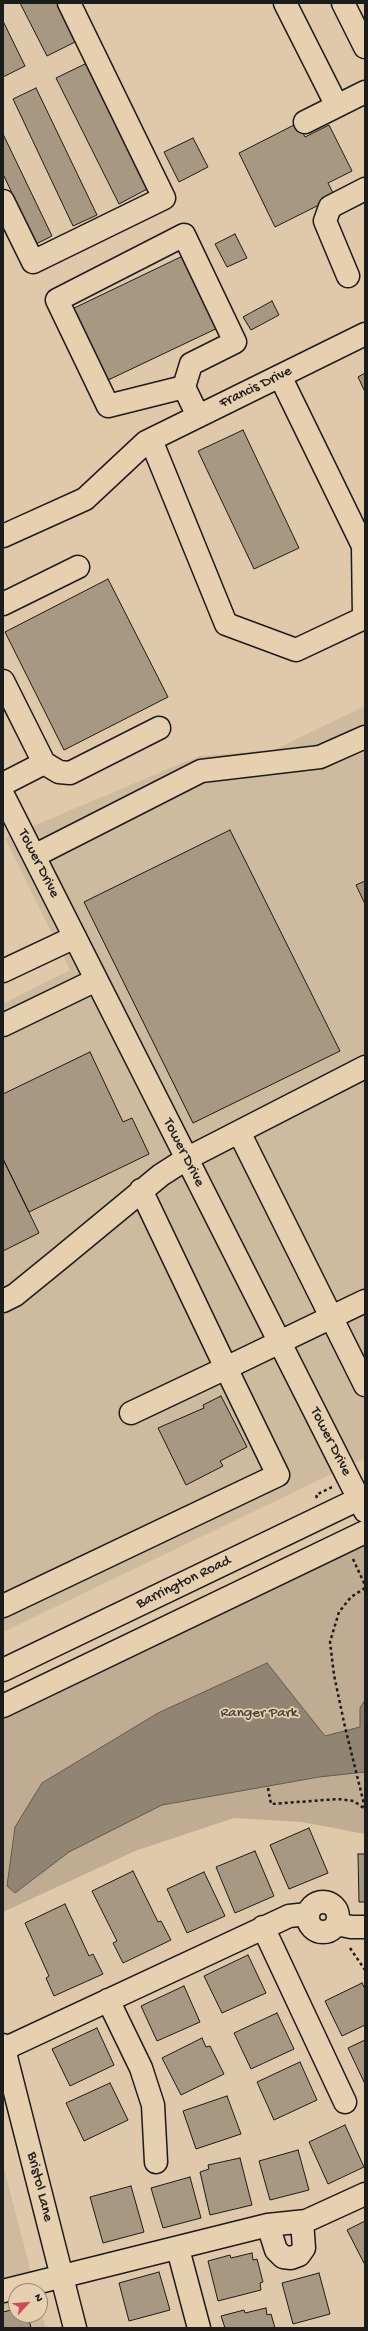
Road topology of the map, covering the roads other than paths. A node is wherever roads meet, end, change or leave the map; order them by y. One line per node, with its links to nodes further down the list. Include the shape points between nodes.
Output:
1 (69, 3): 9 (street, via 164,198 33,262)
2 (285, 3): 6 (street)
3 (343, 3): 4 (street)
4 (365, 47)
5 (365, 92): 6 (street)
6 (338, 106): 7 (street)
7 (305, 122)
8 (365, 189): 10 (street, via 330,208 325,221)
9 (3, 201)
10 (348, 276)
11 (365, 334): 12 (street, Francis Drive)
12 (280, 376): 14 (street, Francis Drive); 15 (street, via 363,546 364,618 296,650 226,624)
13 (184, 387): 13 (street, via 192,364 235,342 184,235 58,300 108,406); 14 (street)
14 (198, 416): 15 (street, Francis Drive)
15 (149, 441): 16 (street, Francis Drive, via 85,498)
16 (3, 536)
17 (78, 567): 18 (street)
18 (3, 604)
19 (3, 682): 22 (street)
20 (159, 728): 22 (street, via 70,773 59,772)
21 (365, 737): 25 (street, via 320,757 201,771)
22 (44, 763): 23 (street)
23 (3, 784)
24 (3, 795): 25 (street, Tower Drive)
25 (34, 856): 26 (street, Tower Drive)
26 (75, 937): 27 (street); 28 (street, Tower Drive)
27 (3, 971)
28 (96, 980): 29 (street); 32 (street, Tower Drive)
29 (3, 1025)
30 (365, 1067): 31 (street)
31 (239, 1132): 32 (street); 36 (street)
32 (186, 1159): 33 (street); 37 (street, Tower Drive)
33 (142, 1190): 34 (street, via 15,1295); 38 (street)
34 (3, 1301)
35 (365, 1301): 36 (street)
36 (330, 1318): 37 (street); 39 (street)
37 (278, 1343): 38 (street); 41 (street, Tower Drive)
38 (226, 1368): 40 (street); 43 (street, via 278,1475)
39 (365, 1385)
40 (131, 1413)
41 (363, 1502): 44 (street, Barrington Road)
42 (365, 1532): 45 (street)
43 (3, 1606)
44 (3, 1670)
45 (3, 1706)
46 (263, 1927): 47 (street, via 289,1916 308,1914 315,1904 328,1903 337,1911 337,1924); 48 (street); 50 (street)
47 (365, 1927)
48 (108, 2000): 49 (street); 51 (street, via 141,2068 153,2105)
49 (4, 2047): 56 (street, Bristol Lane)
50 (345, 2102)
51 (156, 2162)
52 (365, 2194): 53 (street)
53 (302, 2222): 54 (street); 54 (street, via 304,2248 299,2255 291,2258 283,2257 276,2250)
54 (268, 2225): 55 (street)
55 (178, 2249): 56 (street); 59 (street)
56 (62, 2278): 57 (street); 58 (street, Bristol Lane)
57 (3, 2291)
58 (75, 2328)
59 (199, 2328)

